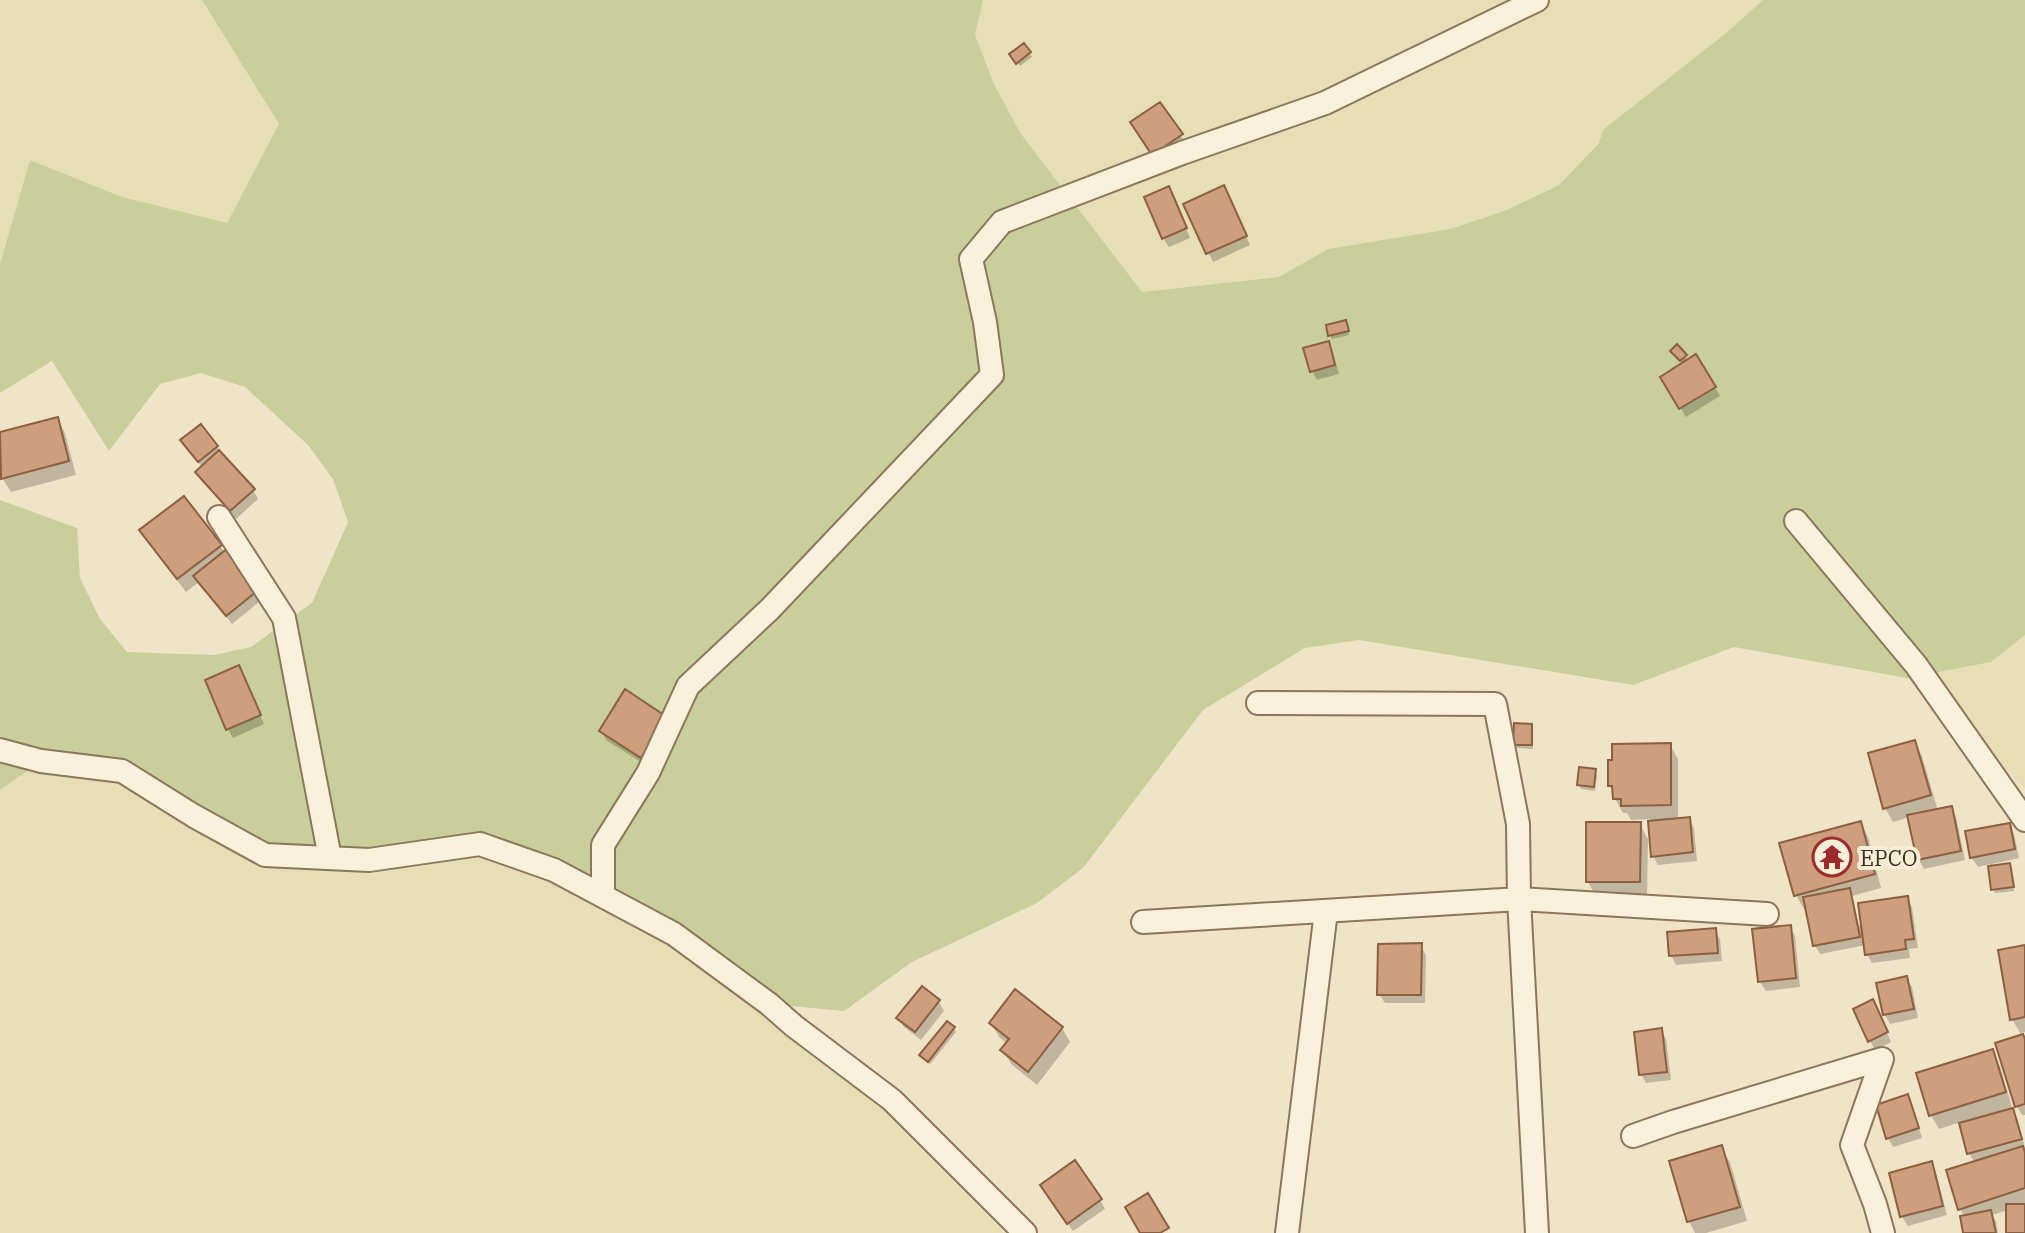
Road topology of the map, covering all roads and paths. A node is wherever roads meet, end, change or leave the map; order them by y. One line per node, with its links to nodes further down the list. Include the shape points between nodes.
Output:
1 (1537, 0): 8 (street, via 1325,103 1002,222 971,259 992,375 770,609 688,686 648,773 603,845)
2 (219, 517): 7 (street, via 284,618)
3 (1796, 521): 6 (street, via 1916,665)
4 (1258, 703): 9 (street, via 1495,704 1518,824)
5 (0, 750): 7 (street, via 122,771 265,855)
6 (2025, 820)
7 (330, 858): 8 (street, via 369,860 480,844 554,870)
8 (603, 896): 14 (street, via 674,934 892,1100)
9 (1519, 899): 10 (street); 11 (street); 16 (street)
10 (1326, 911): 12 (street); 15 (street)
11 (1767, 914)
12 (1143, 922)
13 (1633, 1136): 17 (street, via 1882,1059 1852,1145)
14 (1025, 1233)
15 (1287, 1233)
16 (1537, 1233)
17 (1883, 1233)

